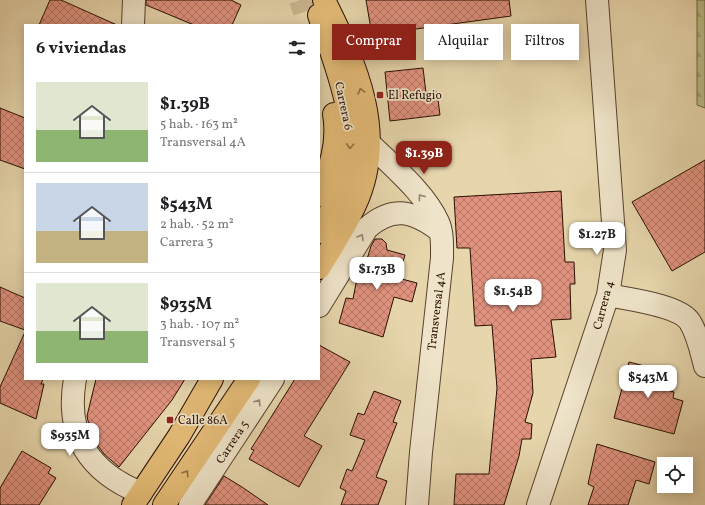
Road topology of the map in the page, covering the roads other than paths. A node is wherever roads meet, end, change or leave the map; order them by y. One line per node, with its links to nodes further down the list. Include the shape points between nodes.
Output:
1 (134, 0): 6 (street)
2 (324, 0): 8 (main road)
3 (330, 0): 9 (main road)
4 (597, 0): 18 (street, Carrera 4, via 615,250)
5 (309, 12): 7 (main road, Carrera 6, one-way to 7)
6 (133, 24)
7 (314, 24)
8 (336, 24)
9 (338, 24)
10 (320, 37): 15 (main road, Carrera 6, one-way to 15, via 340,82 350,128 348,165)
11 (350, 60): 13 (main road, one-way to 11, via 370,128 361,90)
12 (320, 64): 14 (main road, via 333,107 336,135 330,164)
13 (370, 143): 16 (street, Transversal 4A, one-way to 13, via 438,222 418,193); 17 (main road, via 363,180 355,204)
14 (320, 192)
15 (320, 230)
16 (440, 231): 19 (street, one-way to 16, via 367,228 378,218 393,213 406,214 429,223); 30 (street, Transversal 4A, via 442,258)
17 (320, 266)
18 (608, 294): 20 (street, via 672,308 690,321); 31 (street, Carrera 4)
19 (320, 304)
20 (705, 366)
21 (75, 380): 27 (street, via 72,394 76,432 98,468)
22 (211, 380): 26 (main road)
23 (221, 380): 26 (main road)
24 (248, 380): 28 (main road, one-way to 24)
25 (272, 380): 29 (street, Carrera 5, one-way to 25)
26 (178, 436): 27 (main road)
27 (137, 499)
28 (164, 505)
29 (190, 505)
30 (417, 505)
31 (538, 505)

